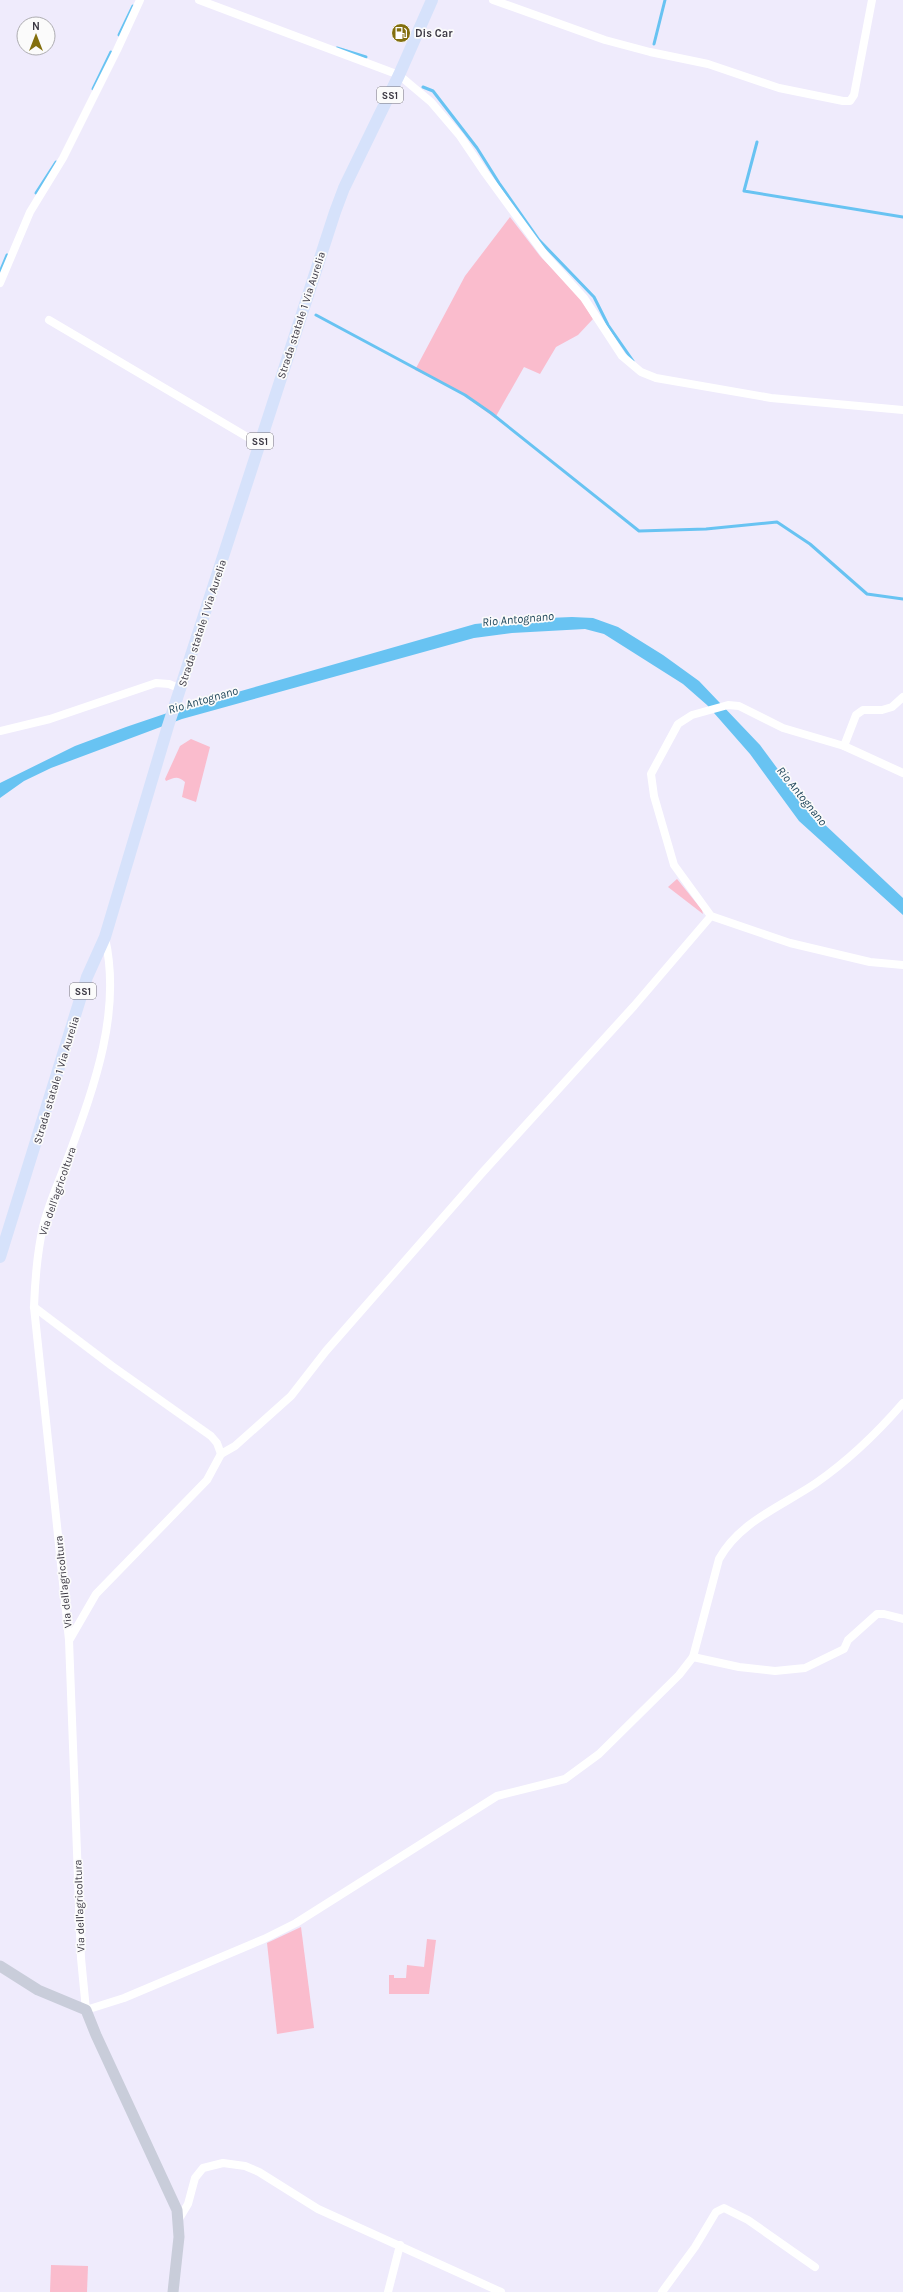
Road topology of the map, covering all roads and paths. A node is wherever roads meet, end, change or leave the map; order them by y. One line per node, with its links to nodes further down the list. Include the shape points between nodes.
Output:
1 (140, 0): 7 (street, via 64,158 30,212)
2 (199, 0): 6 (street)
3 (432, 0): 6 (main road, Strada statale 1 Via Aurelia / SS1)
4 (493, 0): 5 (street, via 605,40 708,64 779,88 843,102 850,100 854,95)
5 (872, 0)
6 (399, 75): 9 (street, via 442,113 545,255 584,298 622,356 641,372 656,378 771,398); 10 (main road, Strada statale 1 Via Aurelia / SS1, via 344,188)
7 (0, 283)
8 (49, 320): 10 (street)
9 (903, 410)
10 (259, 444): 11 (main road, Strada statale 1 Via Aurelia / SS1)
11 (180, 691): 13 (street, via 169,684 156,683 50,719); 17 (main road, Strada statale 1 Via Aurelia / SS1)
12 (903, 696): 14 (street, via 892,707 863,710 856,715)
13 (0, 731)
14 (844, 746): 15 (street); 16 (street, via 783,728 739,706 728,705 704,711 678,724 650,774 674,865)
15 (903, 773)
16 (711, 916): 18 (street, via 790,943 870,962); 22 (street, via 326,1351 291,1396 235,1446)
17 (105, 937): 19 (main road, Strada statale 1 Via Aurelia / SS1, via 87,977); 20 (street, Via dell'agricoltura, via 109,959 109,1005 98,1076 43,1226 36,1268)
18 (903, 965)
19 (0, 1257)
20 (34, 1308): 22 (street, via 211,1436); 24 (street, Via dell'agricoltura)
21 (903, 1403): 25 (street, via 864,1447 816,1483 739,1531 725,1546 713,1574 704,1622)
22 (221, 1454): 24 (street, via 207,1480 96,1594)
23 (903, 1619): 25 (street, via 877,1614 848,1640 844,1649 822,1661 792,1671 739,1667)
24 (69, 1640): 27 (street, Via dell'agricoltura, via 81,1958)
25 (693, 1658): 27 (street, via 599,1754 572,1775 497,1796 312,1914 264,1939 124,1998)
26 (0, 1966): 27 (street, via 38,1990)
27 (86, 2010): 28 (street, Via dell'agricoltura, via 175,2202)
28 (179, 2220): 29 (street, via 188,2204 198,2173 209,2165 223,2163 245,2166 259,2172 318,2209); 31 (street, Via dell'agricoltura)
29 (400, 2245): 32 (street); 33 (street)
30 (815, 2267): 34 (street, via 748,2220 724,2208 716,2212 695,2247)
31 (173, 2292)
32 (388, 2292)
33 (500, 2292)
34 (662, 2292)

